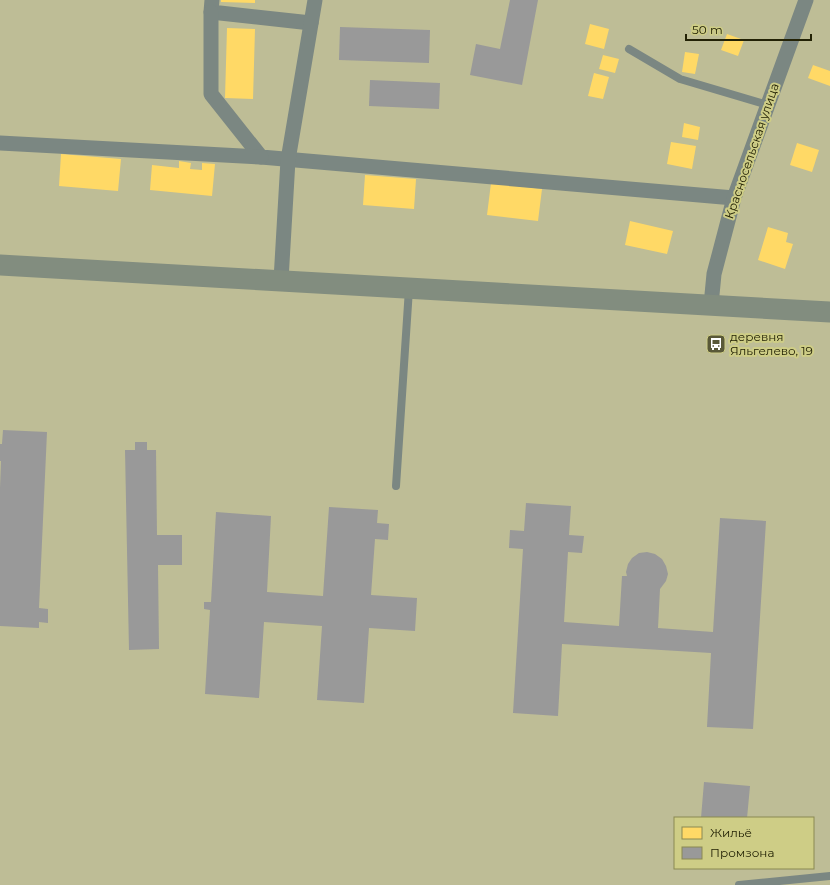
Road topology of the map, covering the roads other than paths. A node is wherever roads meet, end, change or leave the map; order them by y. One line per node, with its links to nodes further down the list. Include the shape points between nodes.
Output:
1 (315, 0): 4 (street)
2 (806, 0): 6 (street, Красносельская улица)
3 (211, 6): 4 (street); 8 (street, via 211,94)
4 (312, 23): 9 (street)
5 (629, 49): 6 (lane, via 680,79)
6 (768, 105): 10 (street, Красносельская улица)
7 (0, 143): 8 (street)
8 (261, 157): 9 (street)
9 (288, 160): 10 (street); 12 (street)
10 (734, 198): 14 (street, Красносельская улица, via 714,274)
11 (0, 265): 12 (main road)
12 (281, 280): 13 (main road)
13 (409, 288): 14 (main road); 16 (lane)
14 (711, 305): 15 (main road)
15 (830, 312)
16 (396, 486)
17 (830, 876): 18 (lane)
18 (739, 885)

